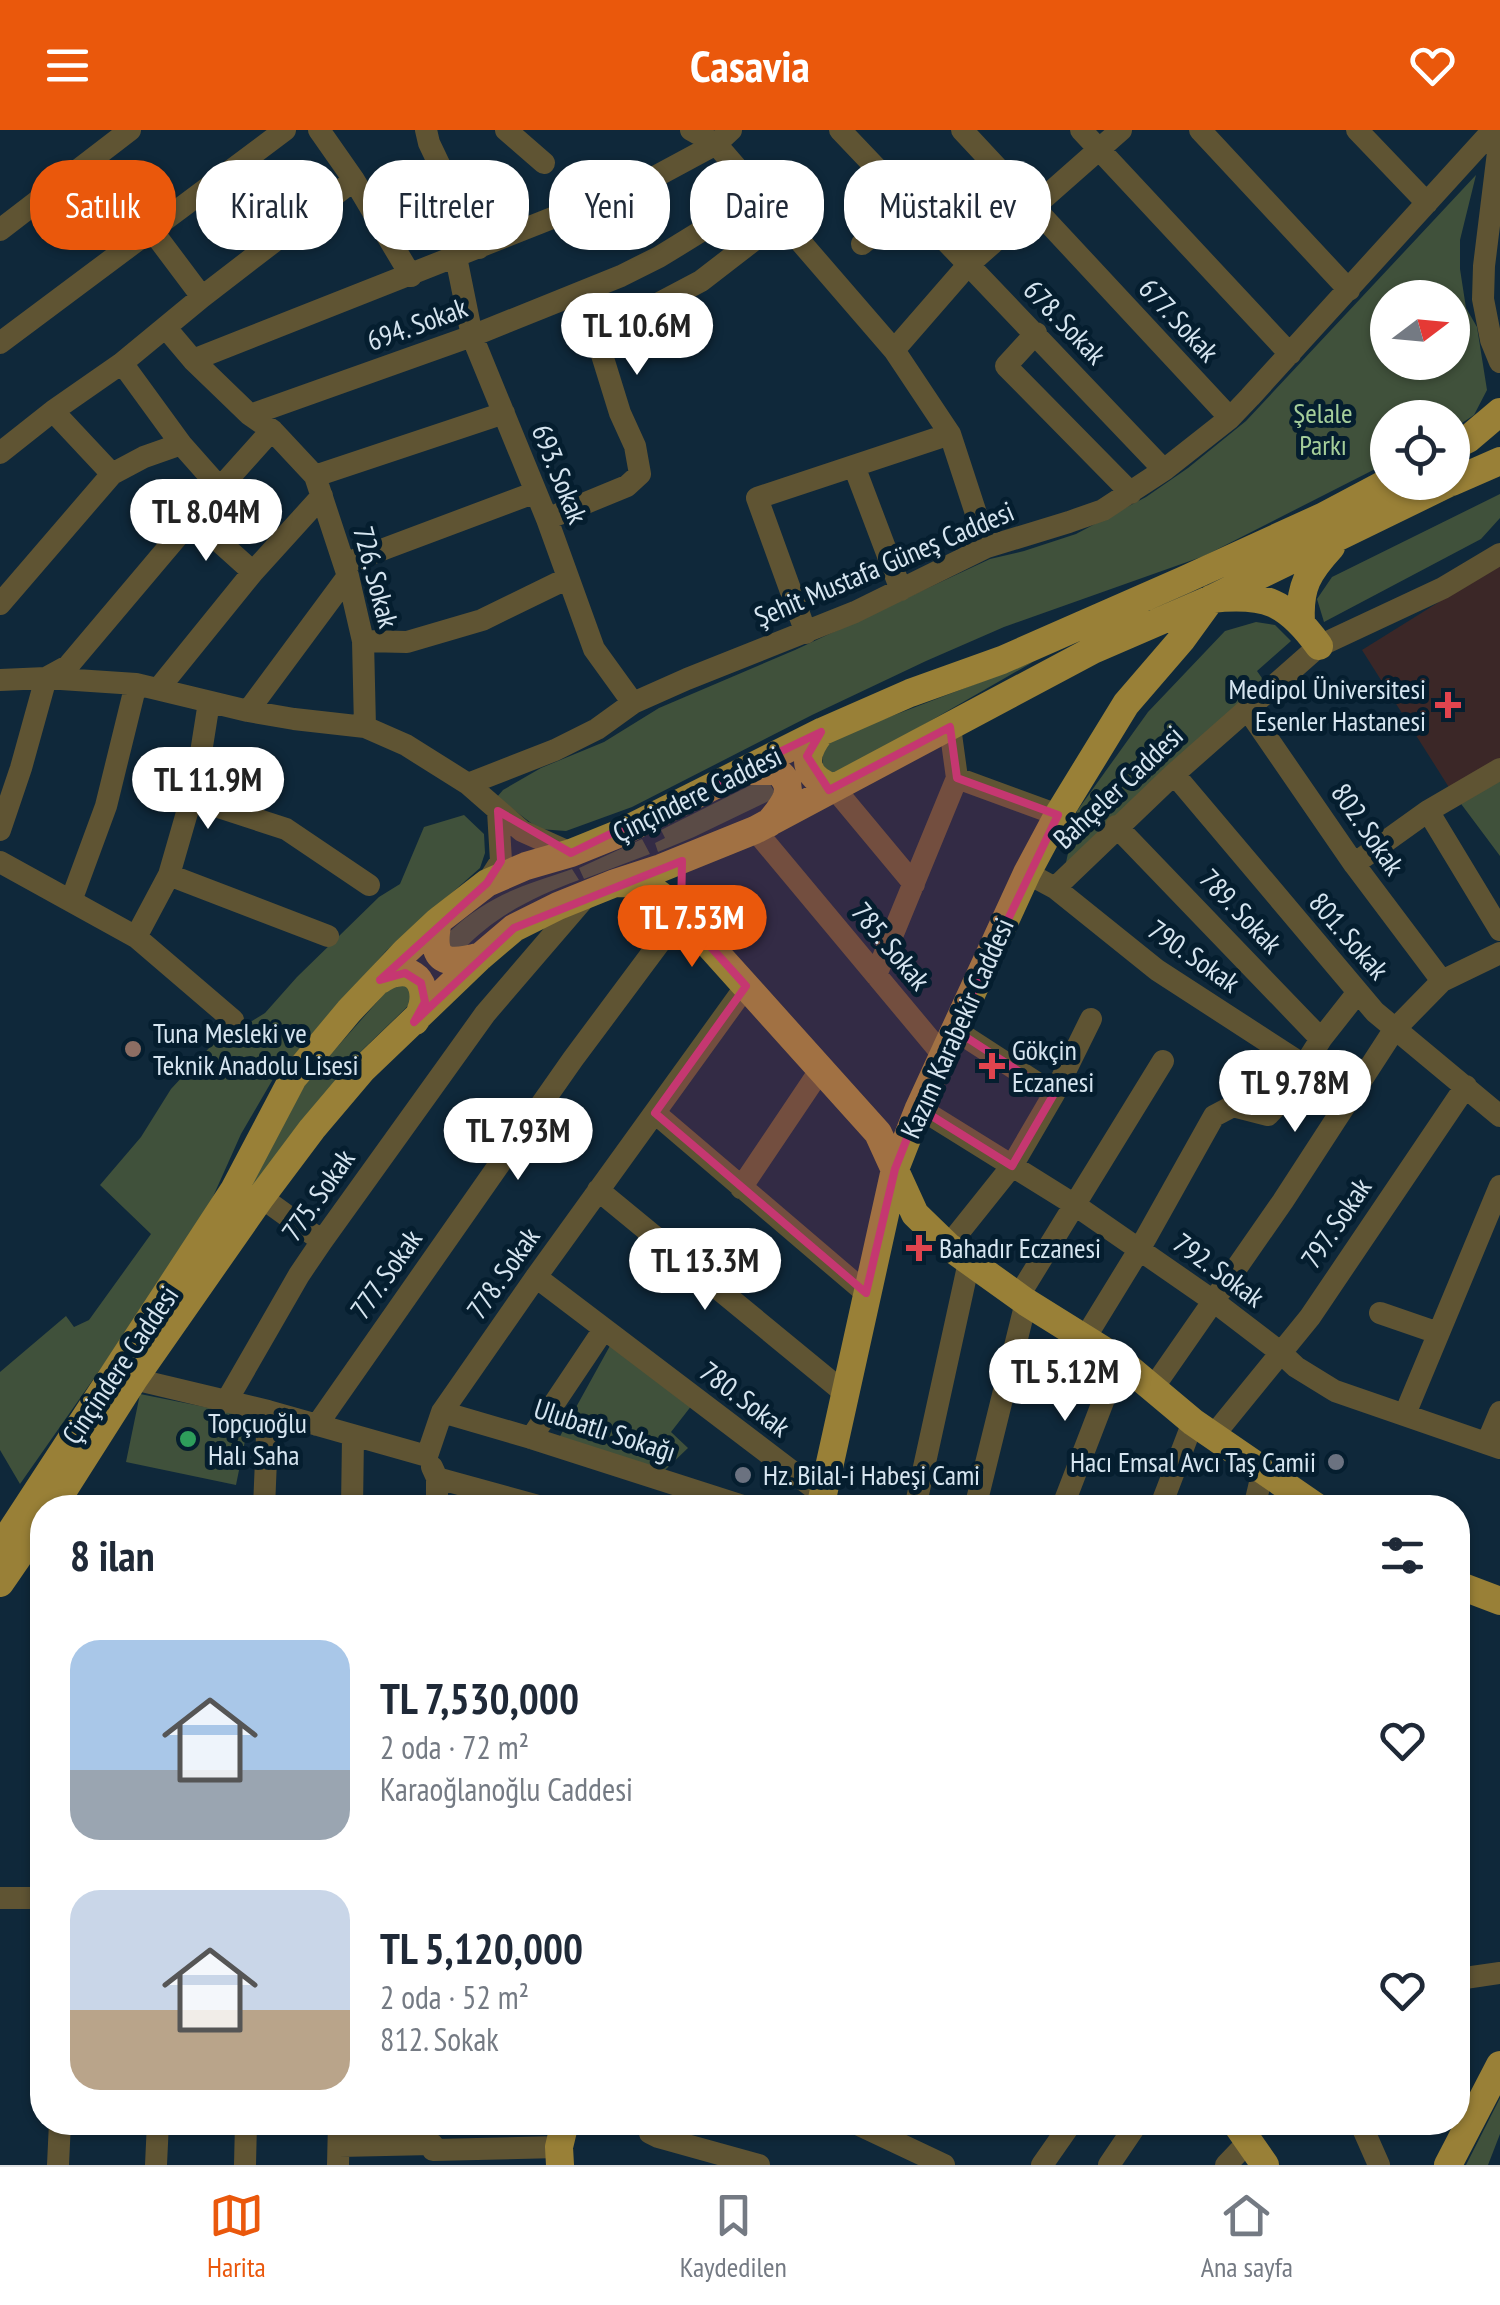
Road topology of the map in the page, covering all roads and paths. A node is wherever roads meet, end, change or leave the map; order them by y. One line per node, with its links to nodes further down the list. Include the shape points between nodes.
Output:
1 (130, 130): 28 (street)
2 (285, 130): 25 (street)
3 (319, 130): 22 (street)
4 (426, 130): 17 (street)
5 (506, 130): 21 (street)
6 (691, 130): 15 (street)
7 (840, 130): 19 (street, 678. Sokak)
8 (962, 130): 20 (street, 677. Sokak)
9 (1081, 130): 16 (street)
10 (1121, 130): 16 (street)
11 (1358, 130): 24 (street)
12 (1493, 130): 24 (street, Şehit Mustafa Güneş Caddesi)
13 (1214, 134): 41 (street)
14 (1500, 136): 39 (street)
15 (723, 137): 18 (street); 27 (street, via 651,179)
16 (1099, 150): 23 (street); 49 (street)
17 (438, 160)
18 (736, 160)
19 (868, 160)
20 (989, 160)
21 (544, 163)
22 (354, 180): 40 (street); 42 (street)
23 (1051, 192)
24 (1427, 203): 41 (street, Şehit Mustafa Güneş Caddesi)
25 (176, 211)
26 (1051, 227): 57 (street, 677. Sokak)
27 (529, 228)
28 (0, 230)
29 (690, 238): 46 (street, 694. Sokak, via 620,276)
30 (123, 250): 47 (street)
31 (167, 250): 42 (street)
32 (474, 250): 37 (street)
33 (741, 250): 73 (street, via 701,281 602,328 598,342 640,474 627,486)
34 (806, 250): 48 (street)
35 (953, 250): 38 (street, 678. Sokak)
36 (986, 250): 38 (street)
37 (456, 257): 40 (street); 46 (street, 693. Sokak)
38 (968, 266): 45 (street, 678. Sokak); 48 (street)
39 (1484, 266): 43 (street); 51 (street, via 1483,299)
40 (410, 276): 50 (street)
41 (1349, 290): 49 (street, Şehit Mustafa Güneş Caddesi)
42 (202, 296): 44 (street)
43 (1500, 301)
44 (166, 328): 50 (street, 726. Sokak); 52 (street)
45 (1036, 334): 64 (street, 678. Sokak); 70 (street, via 1006,366)
46 (472, 336): 55 (street, 693. Sokak); 56 (street, 694. Sokak)
47 (0, 343)
48 (894, 350): 59 (street)
49 (1290, 354): 57 (street, Şehit Mustafa Güneş Caddesi)
50 (192, 360): 56 (street, 726. Sokak)
51 (1500, 362)
52 (122, 363): 53 (street); 61 (street)
53 (54, 411): 62 (street); 65 (street)
54 (1500, 412): 60 (main road)
55 (504, 413): 66 (street); 68 (street, 693. Sokak)
56 (250, 415): 58 (street, 726. Sokak)
57 (1230, 418): 64 (street, Şehit Mustafa Güneş Caddesi)
58 (272, 430): 66 (street, 726. Sokak); 67 (street)
59 (950, 434): 63 (street); 75 (street)
60 (1470, 437)
61 (181, 444): 65 (street); 67 (street)
62 (0, 454)
63 (854, 466): 80 (street); 84 (street, via 757,498)
64 (1164, 470): 70 (street, Şehit Mustafa Güneş Caddesi)
65 (112, 474): 82 (street)
66 (318, 486): 77 (street, 726. Sokak); 78 (street)
67 (220, 488): 72 (street)
68 (536, 492): 73 (street, 693. Sokak); 77 (street)
69 (1370, 492): 97 (main road, Çinçindere Caddesi, via 1002,660)
70 (1131, 493): 75 (street, Şehit Mustafa Güneş Caddesi, via 1103,510)
71 (1416, 500): 74 (main road, Çinçindere Caddesi)
72 (193, 518): 78 (street); 87 (street, via 68,666)
73 (546, 518): 79 (street, 693. Sokak)
74 (1340, 538): 81 (main road, Çinçindere Caddesi); 83 (main road, via 1306,577)
75 (987, 547): 80 (street, Şehit Mustafa Güneş Caddesi)
76 (1500, 554): 86 (street, Bahçeler Caddesi)
77 (346, 570): 85 (street, 726. Sokak); 93 (street)
78 (253, 572): 90 (street)
79 (568, 578): 85 (street, via 482,620 406,642); 92 (street, 693. Sokak, via 594,649)
80 (901, 590): 84 (street, Şehit Mustafa Güneş Caddesi)
81 (1211, 598): 83 (main road, via 1259,599); 96 (main road, Çinçindere Caddesi, via 1093,650); 108 (main road, Kazım Karabekir Caddesi, via 1126,704)
82 (0, 604)
83 (1300, 621): 86 (main road)
84 (806, 633): 92 (street, Şehit Mustafa Güneş Caddesi)
85 (363, 641): 95 (street, 726. Sokak)
86 (1319, 646): 94 (street, Bahçeler Caddesi)
87 (46, 678): 88 (street); 89 (street); 98 (street)
88 (0, 680)
89 (136, 684): 90 (street); 124 (street, via 106,806)
90 (159, 688): 91 (street)
91 (209, 702): 93 (street); 105 (street)
92 (633, 703): 103 (street, Şehit Mustafa Güneş Caddesi, via 555,750)
93 (248, 710): 95 (street)
94 (1248, 710): 101 (street, Bahçeler Caddesi); 115 (street, 802. Sokak)
95 (366, 726): 103 (street)
96 (950, 727): 102 (street); 104 (main road, Çinçindere Caddesi)
97 (821, 732): 100 (main road, Çinçindere Caddesi); 104 (main road, via 807,756 816,777)
98 (11, 766): 111 (street)
99 (1500, 769): 106 (street)
100 (745, 772): 110 (main road, via 777,771 788,786 783,807); 113 (main road, Çinçindere Caddesi)
101 (1174, 774): 109 (street, Bahçeler Caddesi); 136 (street, 801. Sokak)
102 (957, 778): 108 (street); 120 (street)
103 (468, 784): 107 (street)
104 (834, 788): 110 (main road, Çinçindere Caddesi); 120 (street)
105 (191, 798): 117 (street); 121 (street, via 286,829)
106 (1428, 810): 115 (street); 127 (street)
107 (498, 811): 113 (street, via 522,831); 118 (street, via 501,862)
108 (1058, 816): 116 (main road, Kazım Karabekir Caddesi)
109 (1116, 826): 122 (street, Bahçeler Caddesi); 141 (street, 789. Sokak)
110 (762, 827): 112 (main road, Çinçindere Caddesi); 132 (street, 785. Sokak)
111 (0, 830)
112 (695, 852): 119 (main road, Çinçindere Caddesi); 125 (main road, via 682,874)
113 (571, 853): 118 (main road, Çinçindere Caddesi)
114 (0, 862): 124 (street)
115 (1354, 864): 134 (street, 802. Sokak)
116 (1028, 873): 122 (street, Bahçeler Caddesi); 142 (main road, Kazım Karabekir Caddesi)
117 (169, 875): 128 (street); 129 (street)
118 (487, 883): 126 (main road, Çinçindere Caddesi)
119 (615, 883): 123 (main road, Çinçindere Caddesi); 125 (main road, via 640,883)
120 (914, 884): 132 (street)
121 (369, 885)
122 (1055, 888): 144 (street, 790. Sokak, via 1157,970)
123 (588, 894): 131 (main road, Çinçindere Caddesi, via 514,928); 158 (street, 775. Sokak, via 484,1014)
124 (72, 901): 129 (street)
125 (681, 914): 135 (main road); 179 (street, 777. Sokak)
126 (438, 921): 131 (main road, via 433,942 444,958); 133 (main road, Çinçindere Caddesi)
127 (1500, 930)
128 (328, 936)
129 (136, 937): 137 (street)
130 (1500, 953): 134 (street)
131 (481, 956): 139 (main road, Çinçindere Caddesi)
132 (876, 976): 142 (street, 785. Sokak)
133 (380, 980): 139 (main road, via 394,972 421,983 425,1002); 187 (main road, Çinçindere Caddesi, via 293,1078 224,1206)
134 (1442, 982): 140 (street)
135 (746, 986): 145 (main road); 149 (street, 778. Sokak)
136 (1358, 992): 140 (street, 801. Sokak); 141 (street)
137 (233, 1020)
138 (1091, 1020): 147 (street)
139 (414, 1022): 156 (main road, Çinçindere Caddesi, via 362,1070)
140 (1394, 1030): 146 (street, 801. Sokak); 164 (street)
141 (1321, 1040): 144 (street)
142 (949, 1042): 147 (street, 785. Sokak); 148 (main road, Kazım Karabekir Caddesi)
143 (1163, 1061): 157 (street)
144 (1305, 1066): 159 (street, via 1268,1115 1232,1106 1214,1116)
145 (821, 1069): 152 (main road, via 878,1133); 154 (street)
146 (1466, 1086): 150 (street, 801. Sokak); 169 (street, 797. Sokak)
147 (1054, 1094): 151 (street)
148 (919, 1108): 151 (street, 792. Sokak); 152 (main road, Kazım Karabekir Caddesi)
149 (654, 1113): 154 (street); 155 (street, 778. Sokak)
150 (1500, 1116)
151 (1012, 1166): 157 (street, 792. Sokak); 160 (street)
152 (895, 1169): 160 (main road, via 916,1214); 162 (main road, Kazım Karabekir Caddesi)
153 (1500, 1186): 167 (street)
154 (741, 1188): 162 (street)
155 (598, 1190): 161 (street, 778. Sokak); 173 (street)
156 (260, 1197): 158 (street); 171 (main road, Çinçindere Caddesi)
157 (1075, 1205): 159 (street, 792. Sokak); 163 (street)
158 (322, 1241): 174 (street, 775. Sokak)
159 (1139, 1250): 164 (street, 792. Sokak); 168 (street)
160 (959, 1254): 163 (main road); 196 (street)
161 (536, 1277): 166 (street, 780. Sokak); 176 (street, 778. Sokak)
162 (866, 1293): 173 (main road, Kazım Karabekir Caddesi)
163 (1022, 1299): 168 (main road); 197 (street)
164 (1212, 1300): 169 (street, 792. Sokak); 172 (street)
165 (1380, 1313): 167 (street)
166 (604, 1330): 182 (street); 194 (street, 780. Sokak)
167 (1438, 1333): 178 (street)
168 (1084, 1338): 170 (main road)
169 (1280, 1352): 178 (street, 792. Sokak, via 1335,1391); 180 (street, 797. Sokak)
170 (1119, 1360): 172 (main road); 198 (street)
171 (134, 1379): 174 (street); 188 (main road, Çinçindere Caddesi)
172 (1152, 1388): 180 (main road)
173 (846, 1394): 195 (main road, Kazım Karabekir Caddesi)
174 (226, 1402): 175 (street)
175 (268, 1411): 179 (street); 189 (street)
176 (442, 1412): 182 (street, Ulubatlı Sokağı); 184 (street, 778. Sokak)
177 (1500, 1412): 183 (street)
178 (1405, 1414): 183 (street, 792. Sokak)
179 (317, 1425): 181 (street)
180 (1203, 1429): 185 (main road); 199 (street, 797. Sokak)
181 (354, 1436): 184 (street); 190 (street)
182 (531, 1438): 193 (street, Ulubatlı Sokağı)
183 (1493, 1445)
184 (427, 1456): 186 (street)
185 (1263, 1470): 200 (street); 201 (main road)
186 (437, 1478): 191 (street); 192 (street)
187 (35, 1495)
188 (66, 1495)
189 (265, 1495)
190 (352, 1495)
191 (437, 1495)
192 (499, 1495)
193 (709, 1495)
194 (813, 1495)
195 (824, 1495)
196 (916, 1495)
197 (978, 1495)
198 (1067, 1495)
199 (1167, 1495)
200 (1257, 1495)
201 (1299, 1495)
202 (30, 1502): 204 (main road, Çinçindere Caddesi)
203 (30, 1539): 205 (main road)
204 (0, 1548)
205 (0, 1583)
206 (1470, 1590): 207 (main road)
207 (1500, 1601)
208 (0, 1898): 209 (street)
209 (30, 1898)
210 (1500, 1973): 211 (street)
211 (1470, 1977)
212 (1500, 2065): 213 (main road)
213 (1470, 2123)
214 (59, 2135): 228 (street)
215 (157, 2135): 229 (street)
216 (246, 2135): 230 (street)
217 (655, 2135): 231 (street)
218 (881, 2135): 232 (street)
219 (1059, 2135): 233 (street)
220 (1129, 2135): 234 (street)
221 (1240, 2135): 235 (street)
222 (1242, 2135): 236 (main road)
223 (1365, 2135): 237 (street)
224 (1464, 2135): 238 (main road)
225 (339, 2144): 226 (street)
226 (433, 2145): 227 (street)
227 (562, 2145)
228 (58, 2165)
229 (156, 2165)
230 (245, 2165)
231 (759, 2165)
232 (944, 2165)
233 (1042, 2165)
234 (1109, 2165)
235 (1226, 2165)
236 (1265, 2165)
237 (1378, 2165)
238 (1448, 2165)

